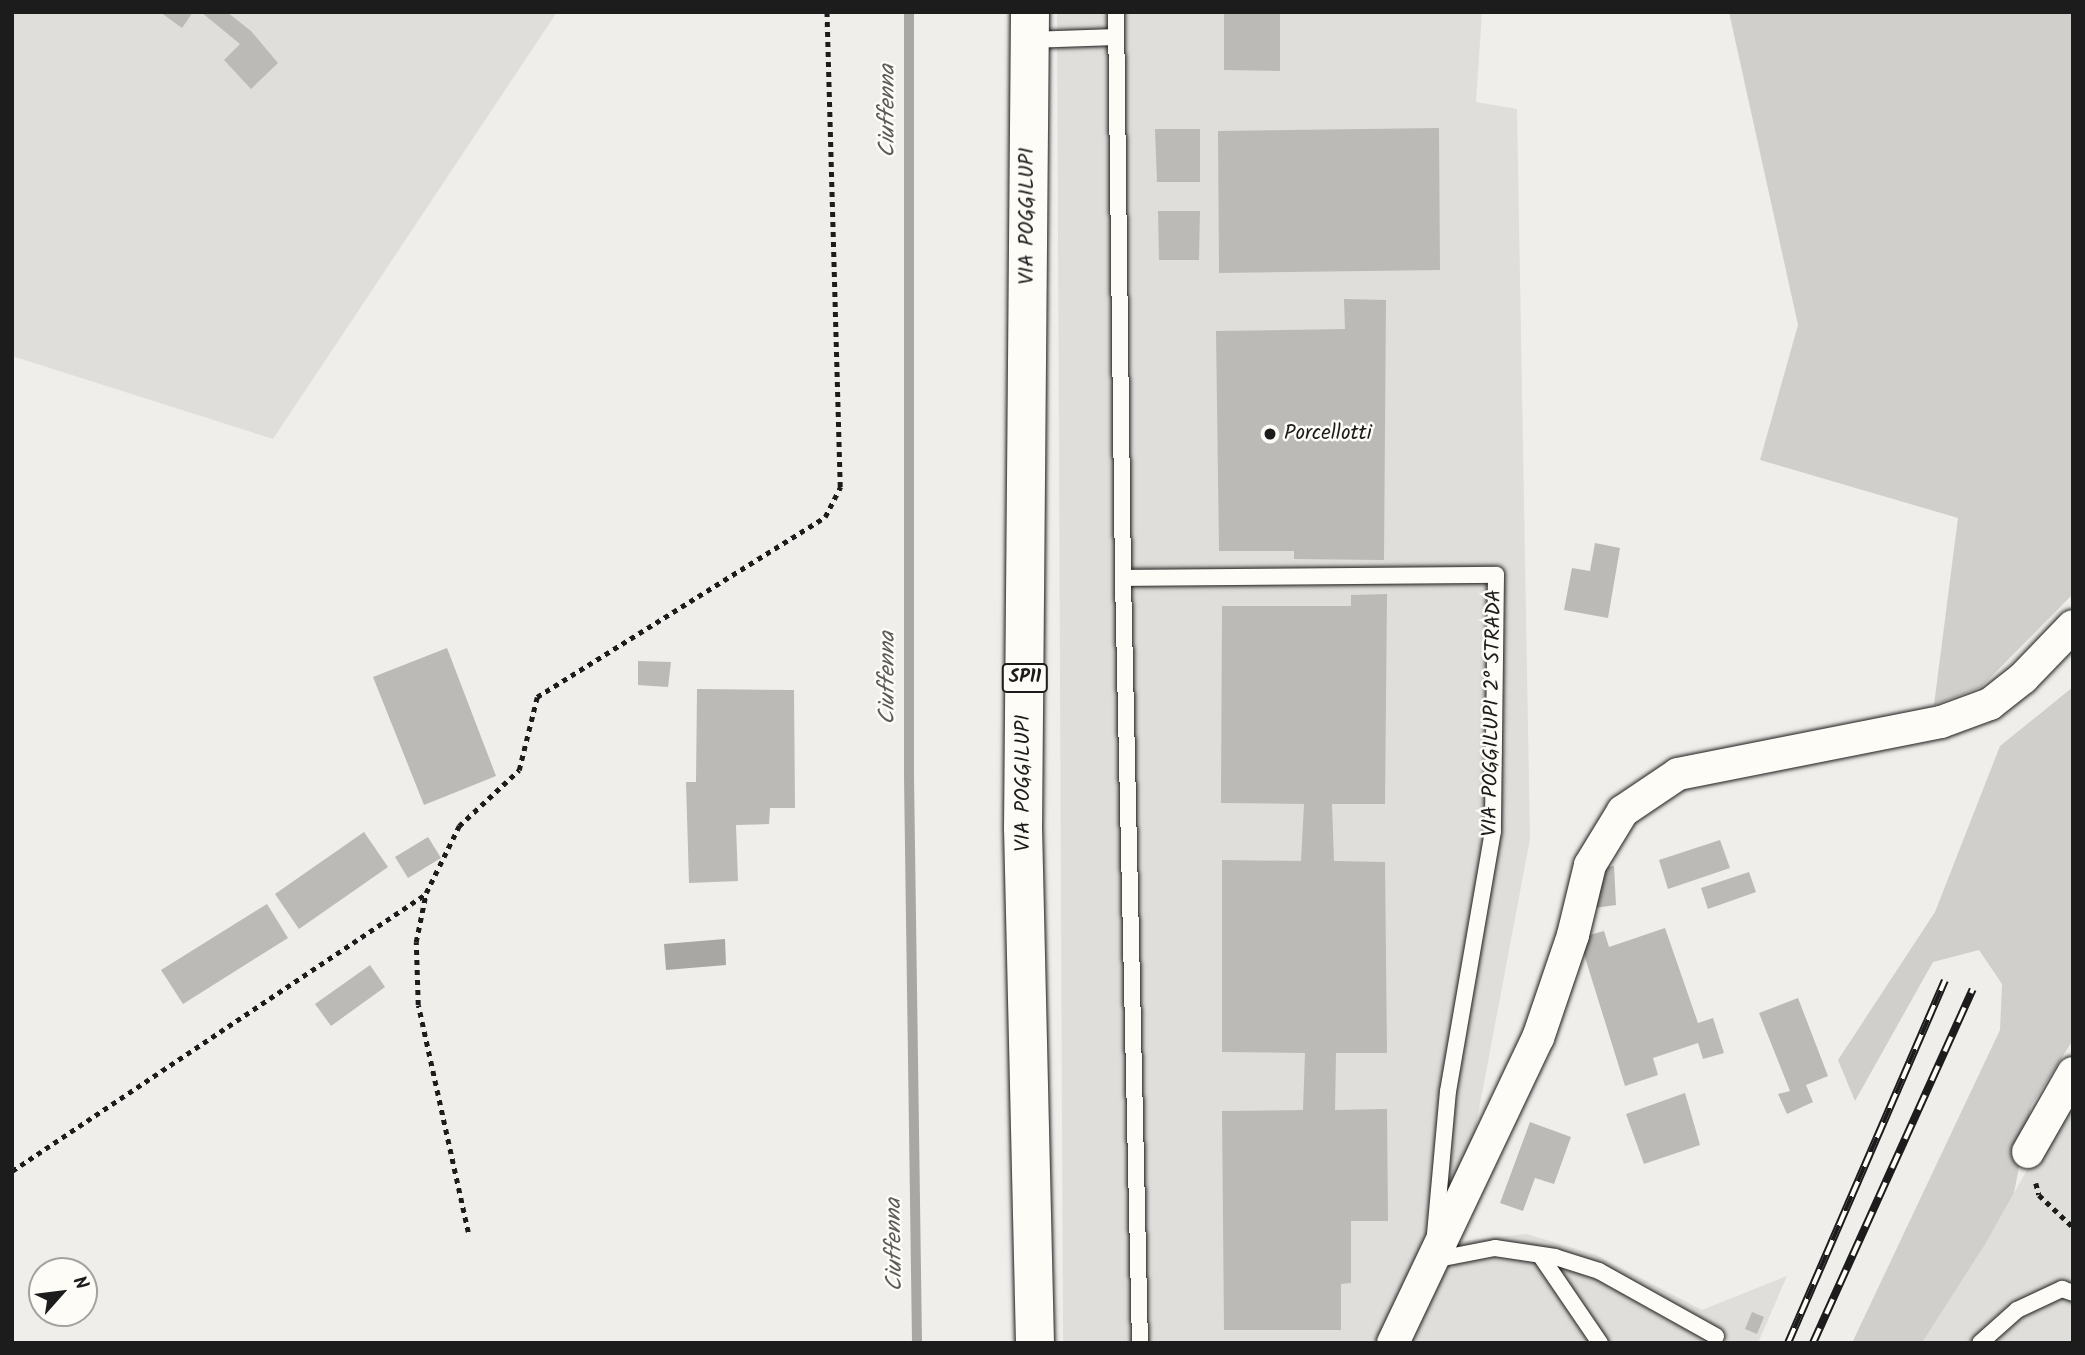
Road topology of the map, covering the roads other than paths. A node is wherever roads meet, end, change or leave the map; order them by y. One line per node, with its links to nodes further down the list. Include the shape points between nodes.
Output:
1 (1116, 12): 3 (lane)
2 (1030, 26): 3 (lane); 12 (main road, VIA POGGILUPI / SP11, via 1023,827)
3 (1116, 37): 4 (lane)
4 (1122, 578): 9 (lane, VIA POGGILUPI 2° STRADA, via 1496,575 1493,831 1448,1091); 13 (lane)
5 (2073, 626): 9 (street, VIA POGGILUPI 2° STRADA, via 2023,678 1990,704 1941,722 1678,774 1623,811 1590,866 1573,935 1538,1038)
6 (2073, 1073): 7 (street)
7 (2028, 1152)
8 (1540, 1255): 9 (lane, via 1494,1248); 11 (lane, via 1599,1272); 15 (lane)
9 (1433, 1261): 14 (street, VIA POGGILUPI 2° STRADA)
10 (2073, 1293): 16 (lane, via 2062,1289 2017,1310)
11 (1716, 1336)
12 (1035, 1343)
13 (1140, 1343)
14 (1393, 1343)
15 (1600, 1343)
16 (1980, 1343)

